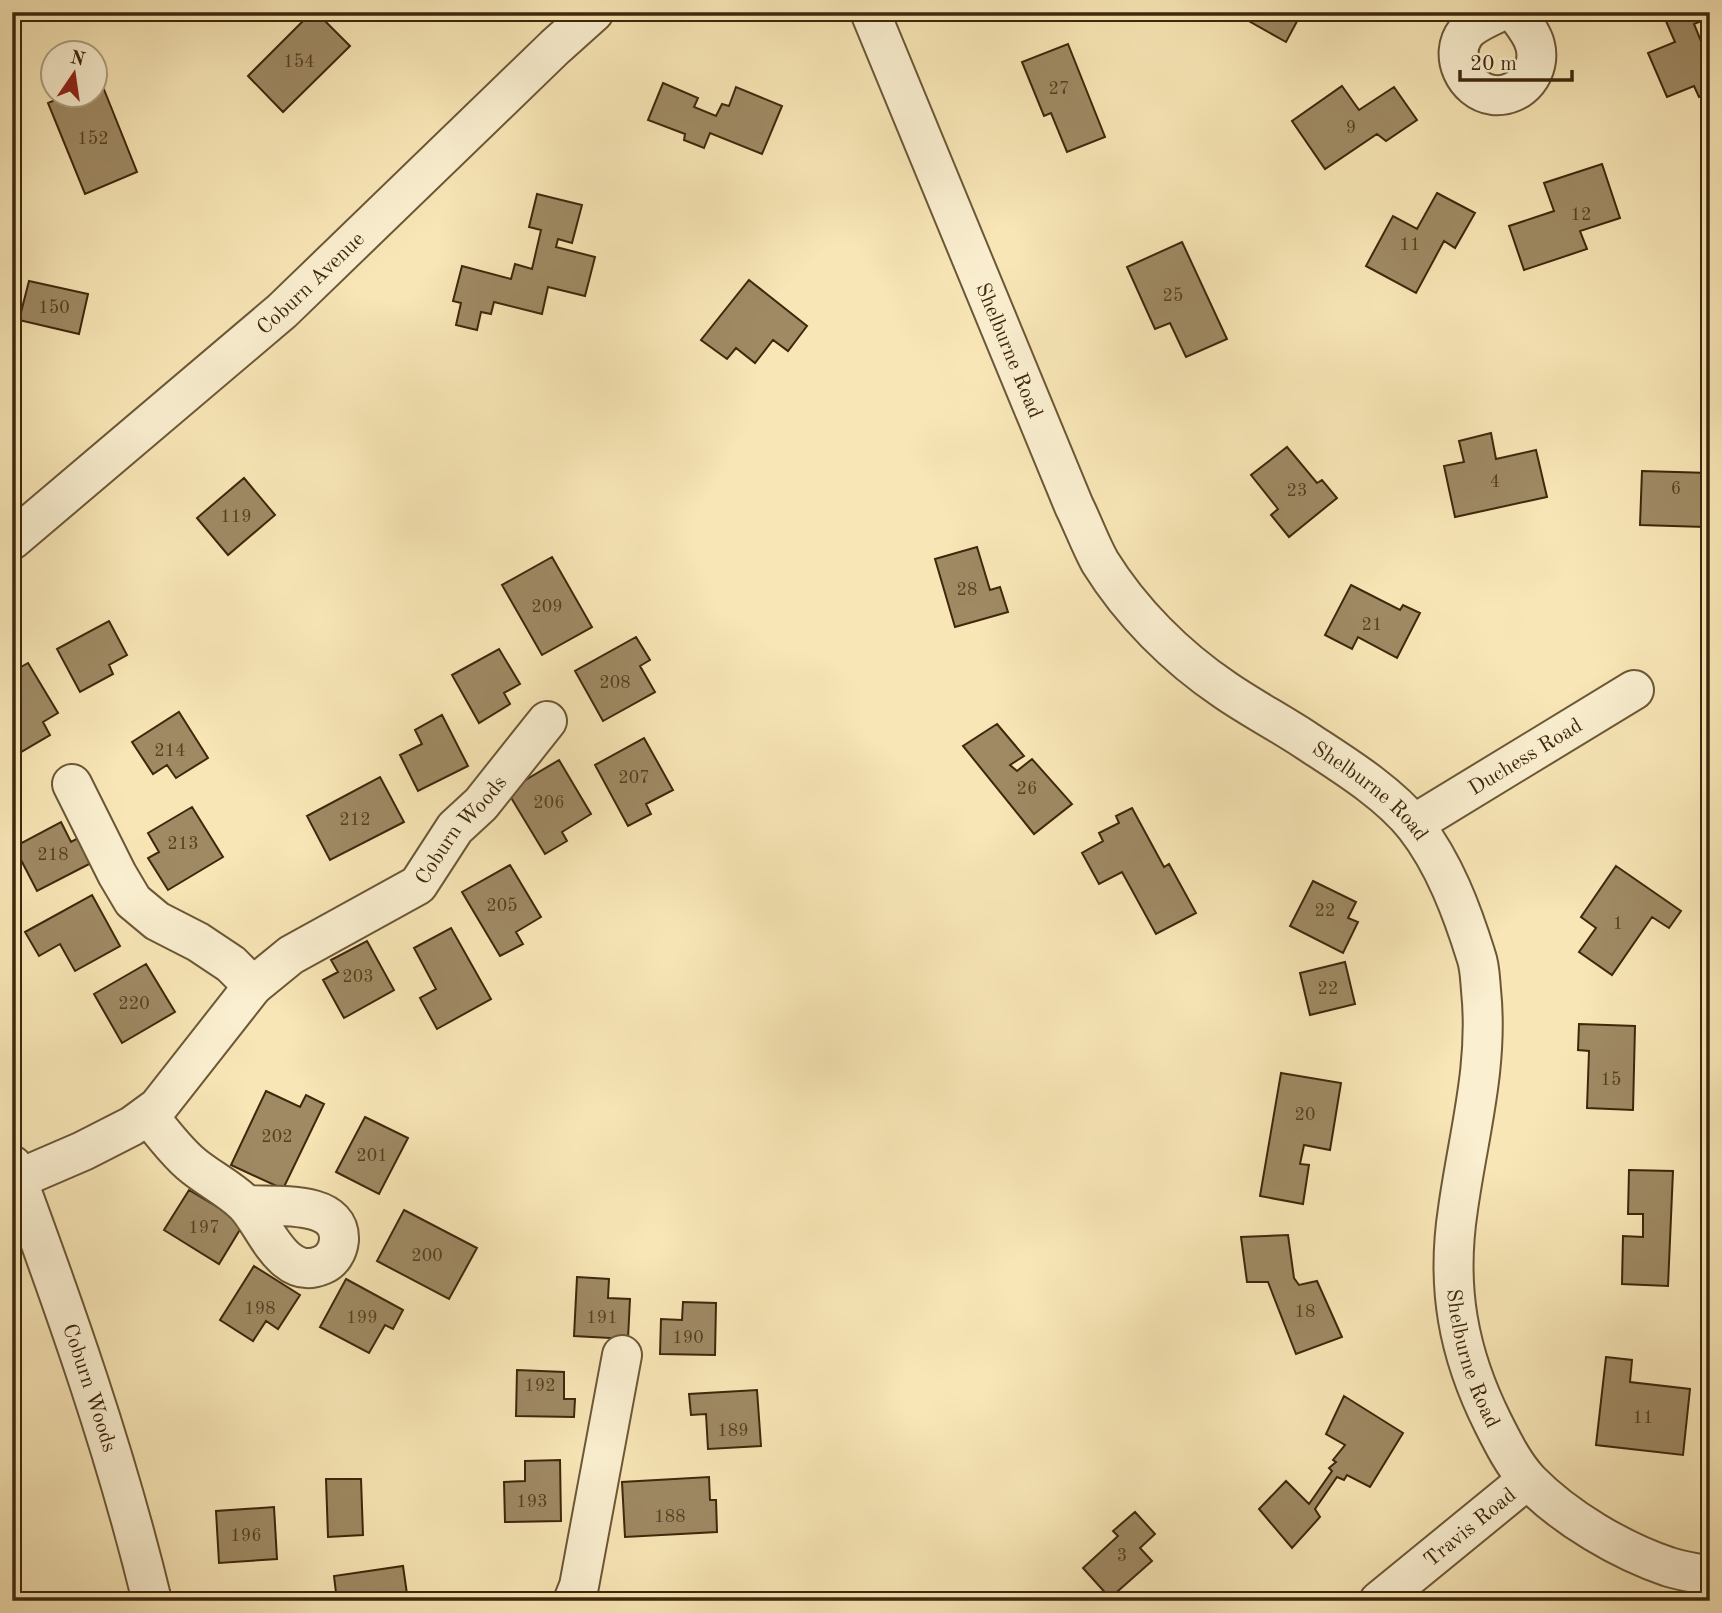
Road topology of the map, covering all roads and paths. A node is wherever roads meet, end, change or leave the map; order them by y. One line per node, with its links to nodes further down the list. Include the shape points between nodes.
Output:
1 (594, 12): 5 (street, Coburn Avenue, via 282,311)
2 (870, 12): 9 (street, Shelburne Road, via 1100,560 1133,607 1171,648 1223,689 1343,765)
3 (1499, 12): 4 (street, via 1465,33 1459,58 1469,82 1493,95 1519,89 1535,68 1535,44)
4 (1516, 12)
5 (12, 540)
6 (1634, 690): 9 (street, Duchess Road)
7 (547, 720): 10 (street, Coburn Woods, via 481,804 455,828 418,885 291,955)
8 (72, 784): 10 (street, via 133,901 157,921 231,964)
9 (1414, 824): 15 (street, Shelburne Road, via 1441,866 1461,913 1478,961 1483,1010 1482,1062 1452,1264 1455,1308 1477,1390)
10 (253, 986): 11 (street, Coburn Woods)
11 (148, 1115): 12 (street, Coburn Woods, via 83,1151); 13 (street, via 190,1163)
12 (15, 1172): 17 (street, Coburn Woods, via 65,1307 131,1514)
13 (246, 1205)
14 (622, 1354): 18 (street)
15 (1527, 1480): 16 (street, Shelburne Road, via 1567,1515 1627,1549 1670,1567); 19 (street, Travis Road)
16 (1710, 1576)
17 (152, 1601)
18 (573, 1601)
19 (1379, 1601)

